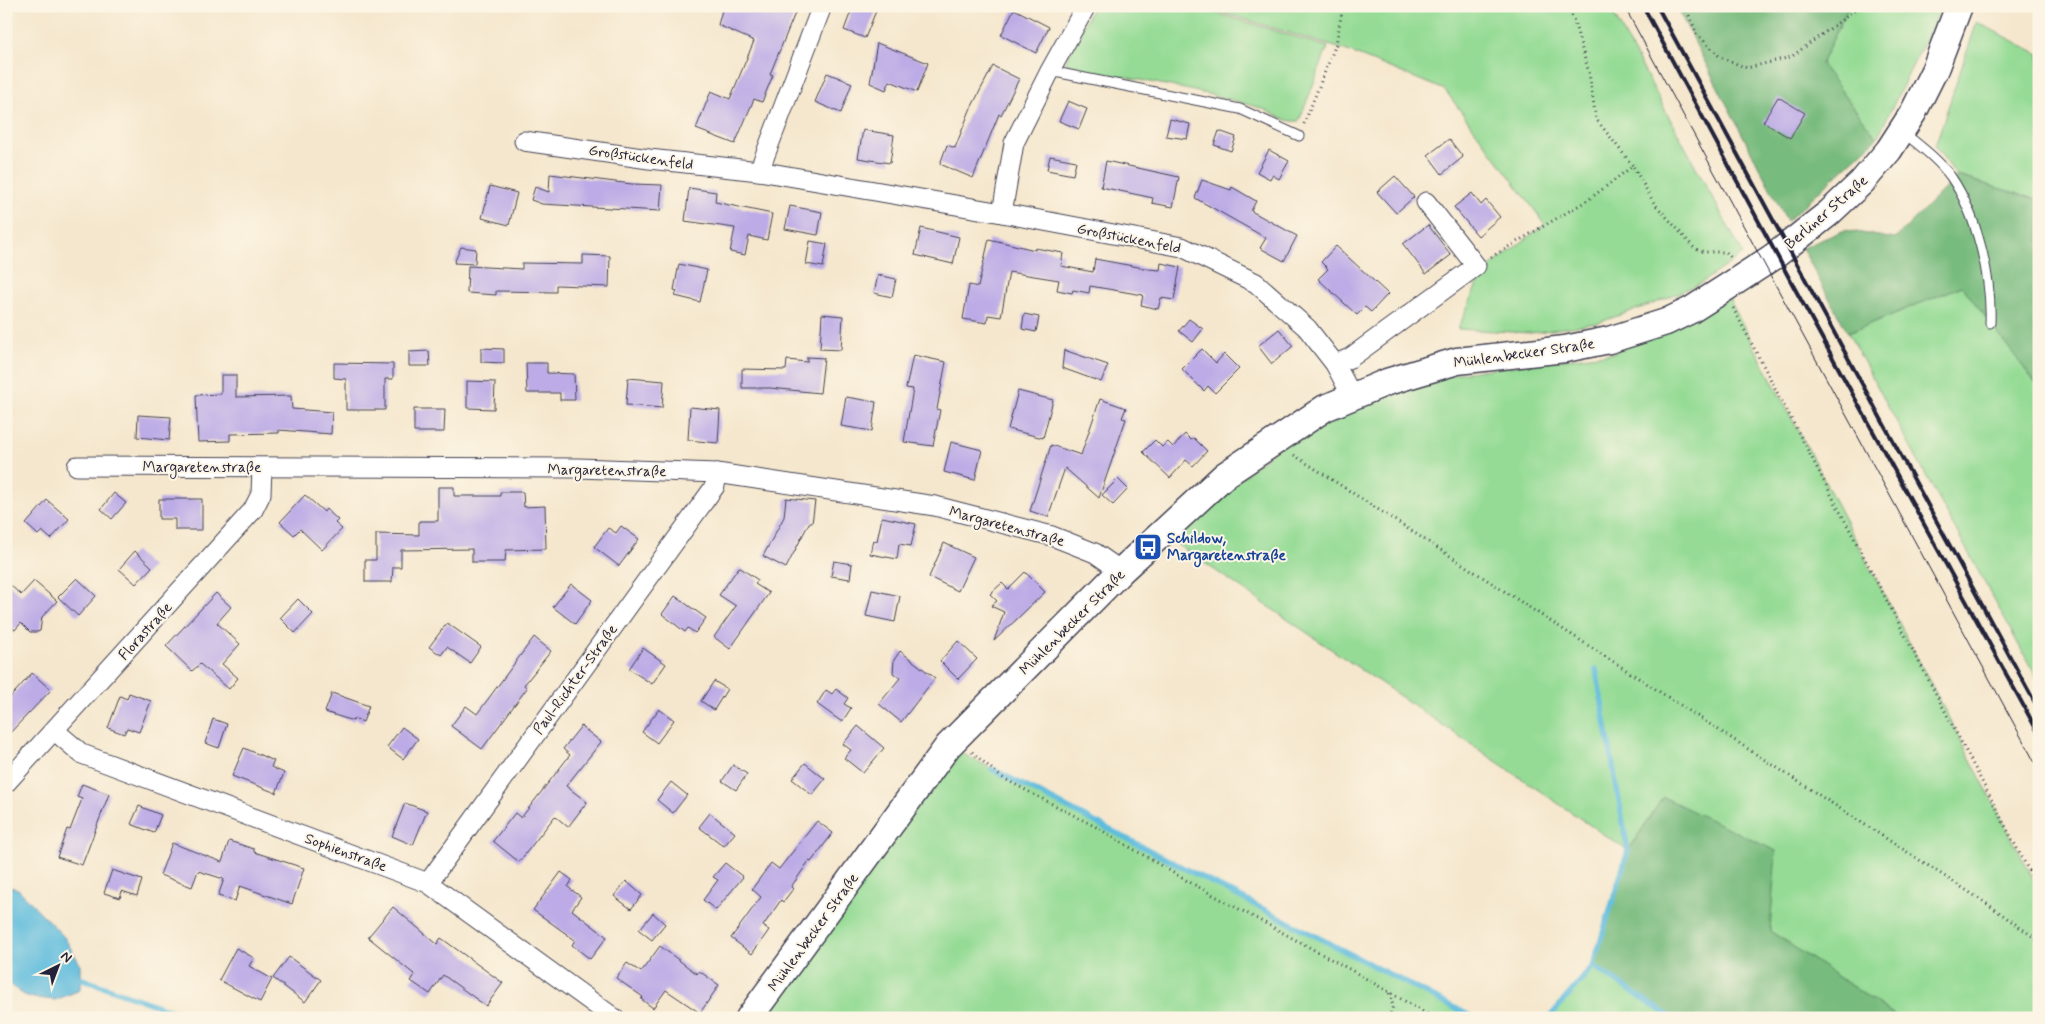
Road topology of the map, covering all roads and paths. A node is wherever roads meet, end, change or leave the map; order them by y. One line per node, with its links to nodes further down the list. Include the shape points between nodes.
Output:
1 (822, 6): 13 (street)
2 (1086, 6): 8 (street)
3 (1343, 6): 10 (path, via 1336,44)
4 (1567, 6): 12 (path, via 1574,18 1589,73 1596,118)
5 (1685, 6): 6 (path, via 1697,34 1720,57 1747,68 1791,57)
6 (1861, 6)
7 (1959, 6): 9 (main road, Berliner Straße, via 1935,69)
8 (1050, 71): 10 (lane, via 1240,109); 15 (street, via 1014,143)
9 (1902, 131): 16 (main road, Berliner Straße, via 1862,182); 20 (lane, via 1950,177 1965,204 1987,272)
10 (1299, 136)
11 (524, 141): 13 (street, Großstückenfeld)
12 (1633, 166): 17 (path, via 1588,200); 18 (path, via 1654,203 1694,249 1726,252)
13 (759, 171): 15 (street, Großstückenfeld)
14 (1426, 202): 17 (street)
15 (1002, 213): 21 (street, Großstückenfeld, via 1182,247 1256,284 1307,328)
16 (1773, 257): 18 (main road, Mühlenbecker Straße)
17 (1476, 266): 21 (street, via 1350,358)
18 (1745, 276): 19 (main road, Mühlenbecker Straße)
19 (1724, 290): 22 (main road, Mühlenbecker Straße, via 1666,322 1609,340 1566,349 1457,361); 32 (path)
20 (1990, 324)
21 (1335, 364): 22 (street, Großstückenfeld)
22 (1352, 396): 23 (main road, Mühlenbecker Straße, via 1325,408)
23 (1278, 438): 27 (main road, Mühlenbecker Straße, via 1225,475); 33 (path, via 1294,456 1989,905)
24 (77, 466): 25 (street, Margaretenstraße)
25 (262, 468): 26 (street, Margaretenstraße, via 578,468); 28 (street, Florastraße, via 260,494 253,510)
26 (717, 473): 27 (street, Margaretenstraße, via 935,506 1052,536 1095,553); 31 (street, Paul-Richter-Straße, via 715,486)
27 (1121, 571): 29 (main road, Mühlenbecker Straße)
28 (55, 731): 30 (street, Florastraße); 31 (street, Sophienstraße, via 82,754)
29 (956, 739): 34 (path, via 1001,777); 36 (main road, Mühlenbecker Straße)
30 (6, 783)
31 (428, 883): 35 (street, Sophienstraße)
32 (2039, 890)
33 (2039, 941)
34 (1389, 992): 37 (path, via 1393,1006); 38 (path)
35 (614, 1018)
36 (749, 1018)
37 (1389, 1018)
38 (1434, 1018)

